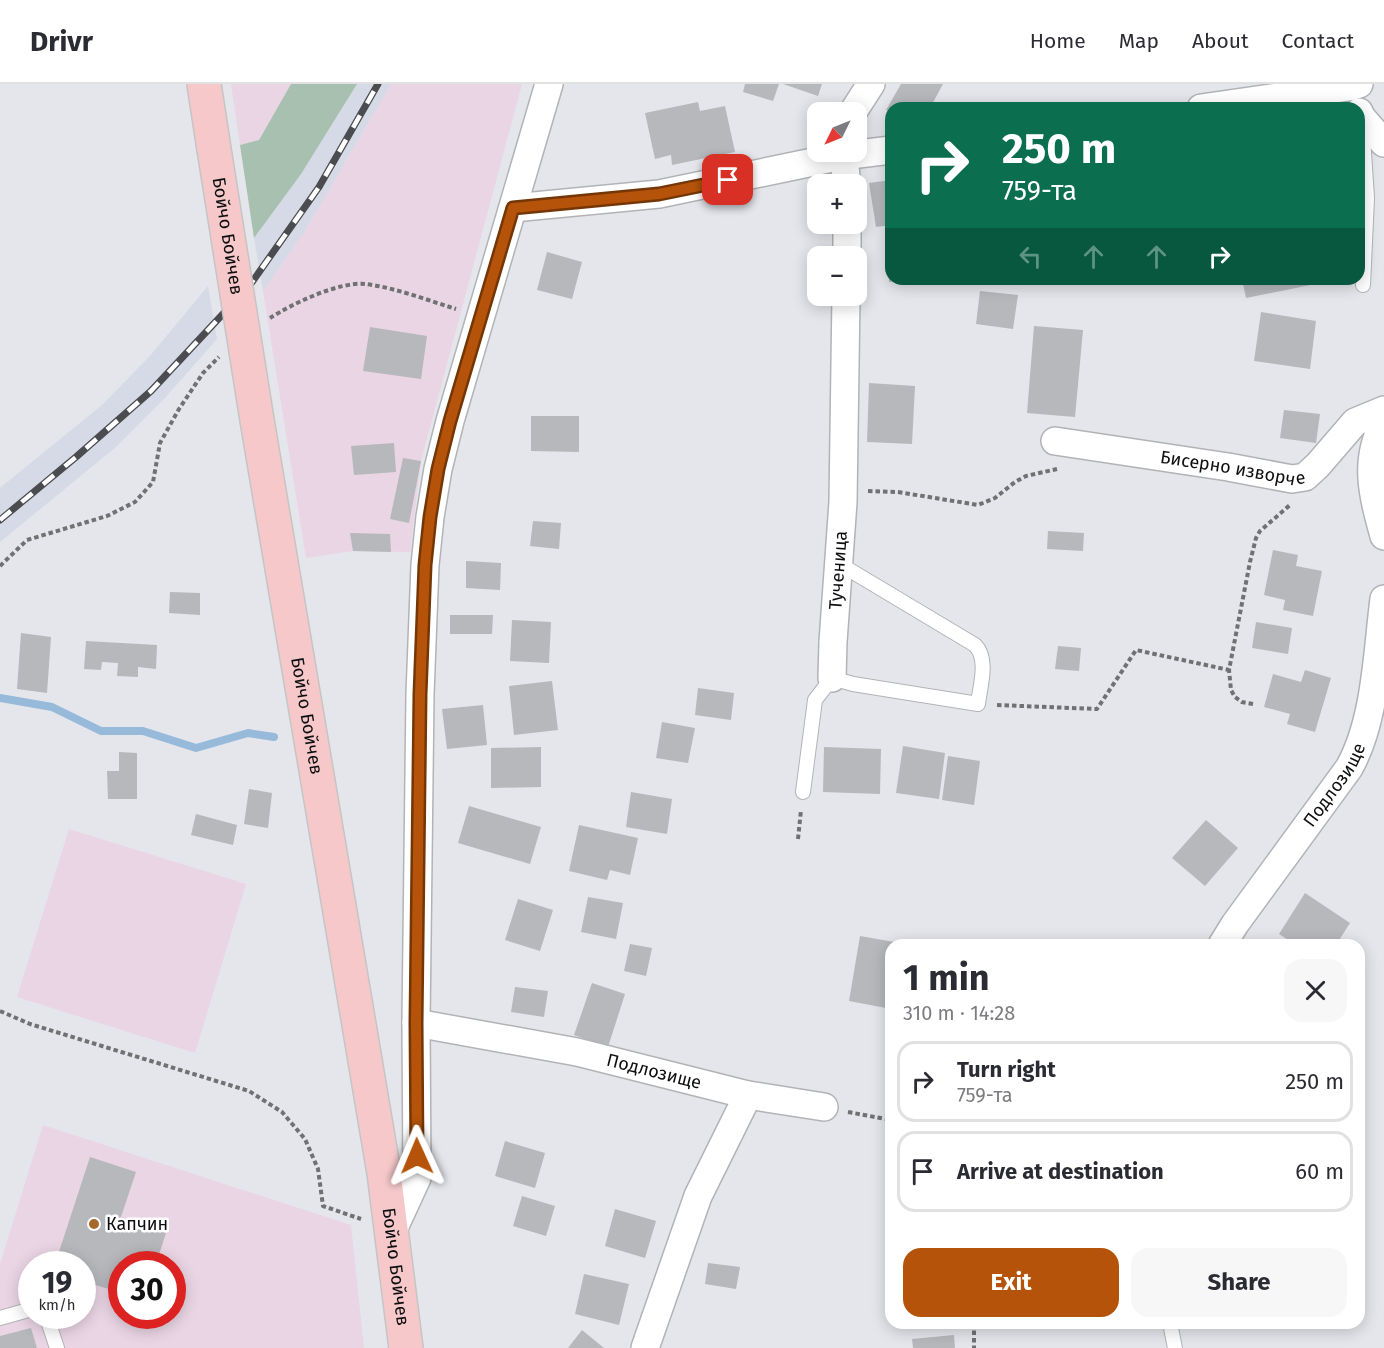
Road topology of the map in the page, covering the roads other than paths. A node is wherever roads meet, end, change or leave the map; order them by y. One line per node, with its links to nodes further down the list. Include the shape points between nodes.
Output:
1 (204, 84): 26 (highway, Бойчо Бойчев, bridge)
2 (549, 84): 11 (street)
3 (871, 84): 4 (street)
4 (860, 102)
5 (1365, 114): 6 (street)
6 (1384, 142)
7 (885, 150): 8 (street)
8 (867, 152)
9 (807, 162): 11 (street, via 659,194)
10 (1365, 179): 12 (lane)
11 (513, 208): 23 (street, via 450,421 430,517 420,694)
12 (1365, 242)
13 (846, 306): 18 (street, Тученица)
14 (1384, 410): 16 (street, Бисерно изворче, via 1355,422 1318,465 1298,478)
15 (1384, 423): 17 (street, via 1375,438 1371,459 1371,480)
16 (1055, 441)
17 (1384, 536)
18 (838, 563): 20 (street, Тученица); 20 (lane, via 975,645 983,658 978,704)
19 (1384, 599): 22 (street, Подлозище, via 1370,708 1358,752)
20 (832, 678): 21 (lane, via 815,700)
21 (803, 792)
22 (1226, 939)
23 (416, 1023): 24 (street, Подлозище, via 576,1052); 26 (street, via 417,1178)
24 (748, 1095): 25 (street, Подлозище); 33 (street, via 698,1196)
25 (824, 1107)
26 (393, 1230): 32 (highway, Бойчо Бойчев)
27 (18, 1313): 28 (lane)
28 (0, 1318)
29 (51, 1329): 31 (lane)
30 (1171, 1329): 34 (lane)
31 (57, 1348)
32 (406, 1348)
33 (645, 1348)
34 (1175, 1348)

